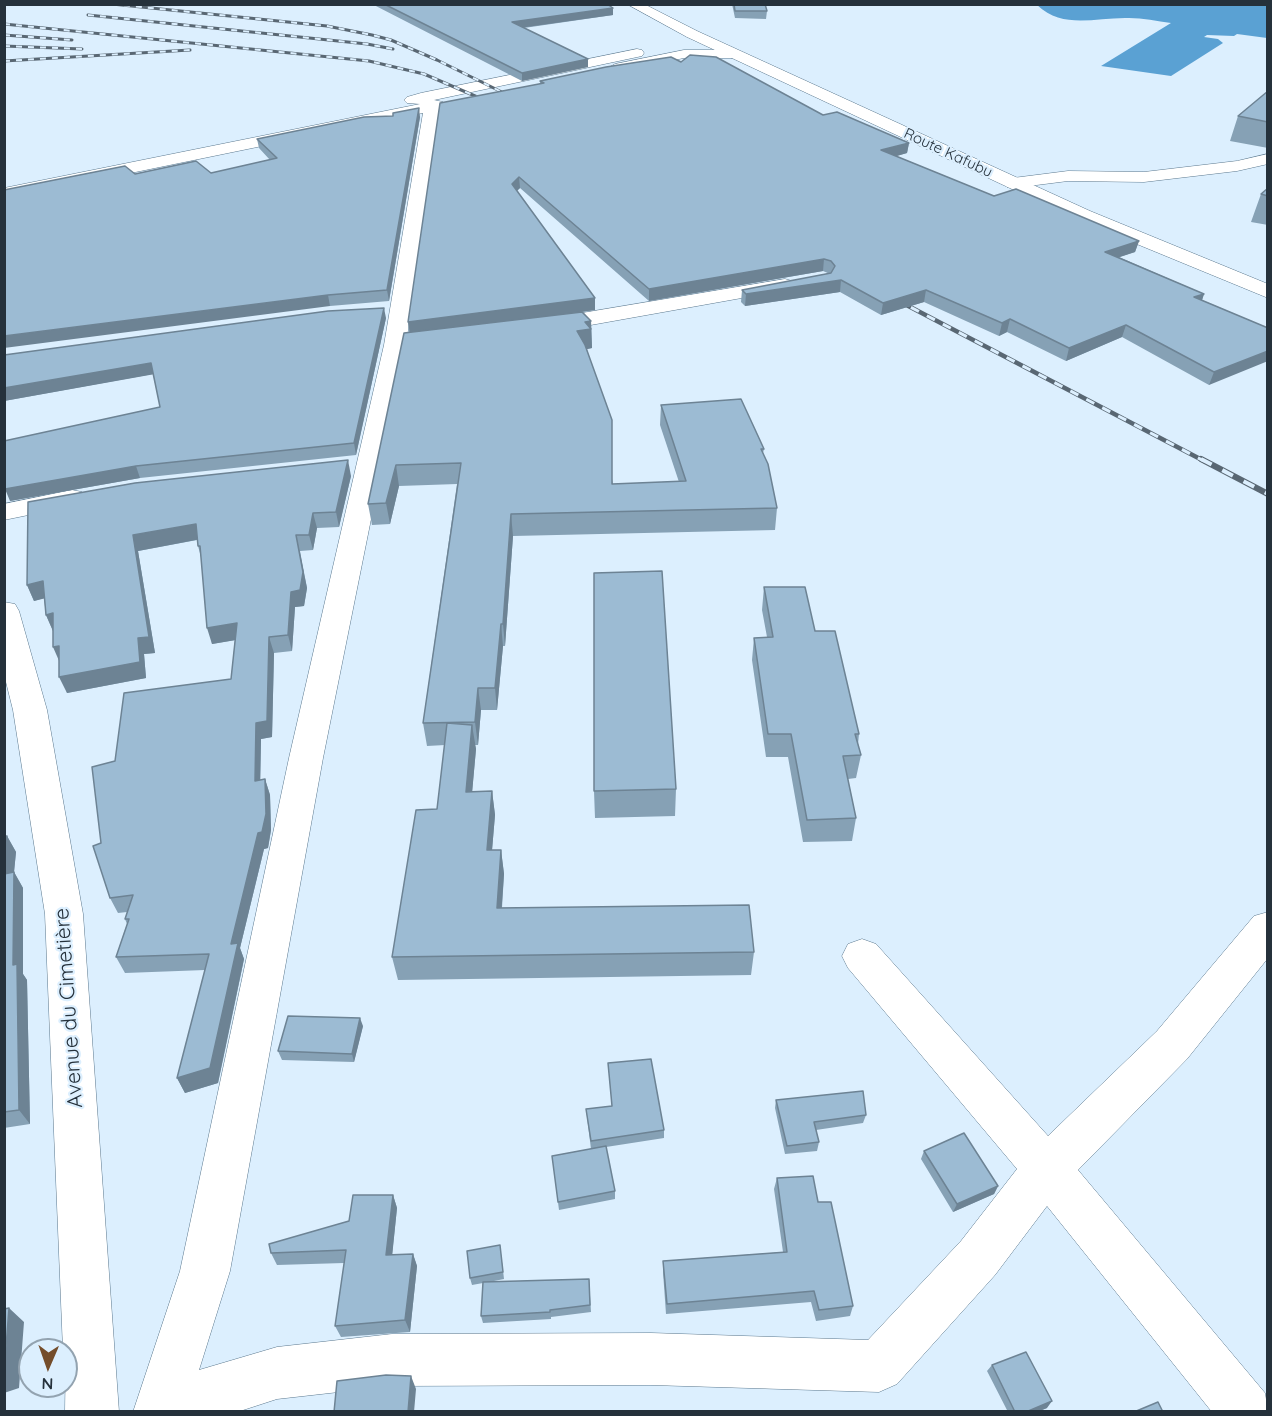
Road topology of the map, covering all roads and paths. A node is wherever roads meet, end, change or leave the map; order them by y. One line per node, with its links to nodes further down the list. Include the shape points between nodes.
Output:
1 (633, 4): 2 (street, Route Kafubu)
2 (692, 34): 3 (street, Route Kafubu); 4 (street, via 664,47)
3 (737, 54): 4 (street, via 684,54); 7 (street, Route Kafubu)
4 (427, 102): 6 (street); 8 (street); 18 (street, via 388,310 406,344 358,465 205,1271)
5 (1268, 159): 7 (street, via 1144,177 1068,176)
6 (4, 182)
7 (1013, 183): 10 (street, Route Kafubu)
8 (4, 194)
9 (811, 280): 11 (street)
10 (1268, 292)
11 (523, 329)
12 (99, 493): 13 (street)
13 (4, 512)
14 (4, 611): 19 (street, Avenue du Cimetière, via 30,710 64,914)
15 (1268, 928): 17 (street, via 1172,1045)
16 (862, 956): 17 (street)
17 (1047, 1169): 18 (street, via 978,1258 879,1366 651,1359 392,1360 277,1372); 20 (street)
18 (162, 1410)
19 (92, 1412)
20 (1246, 1412)

